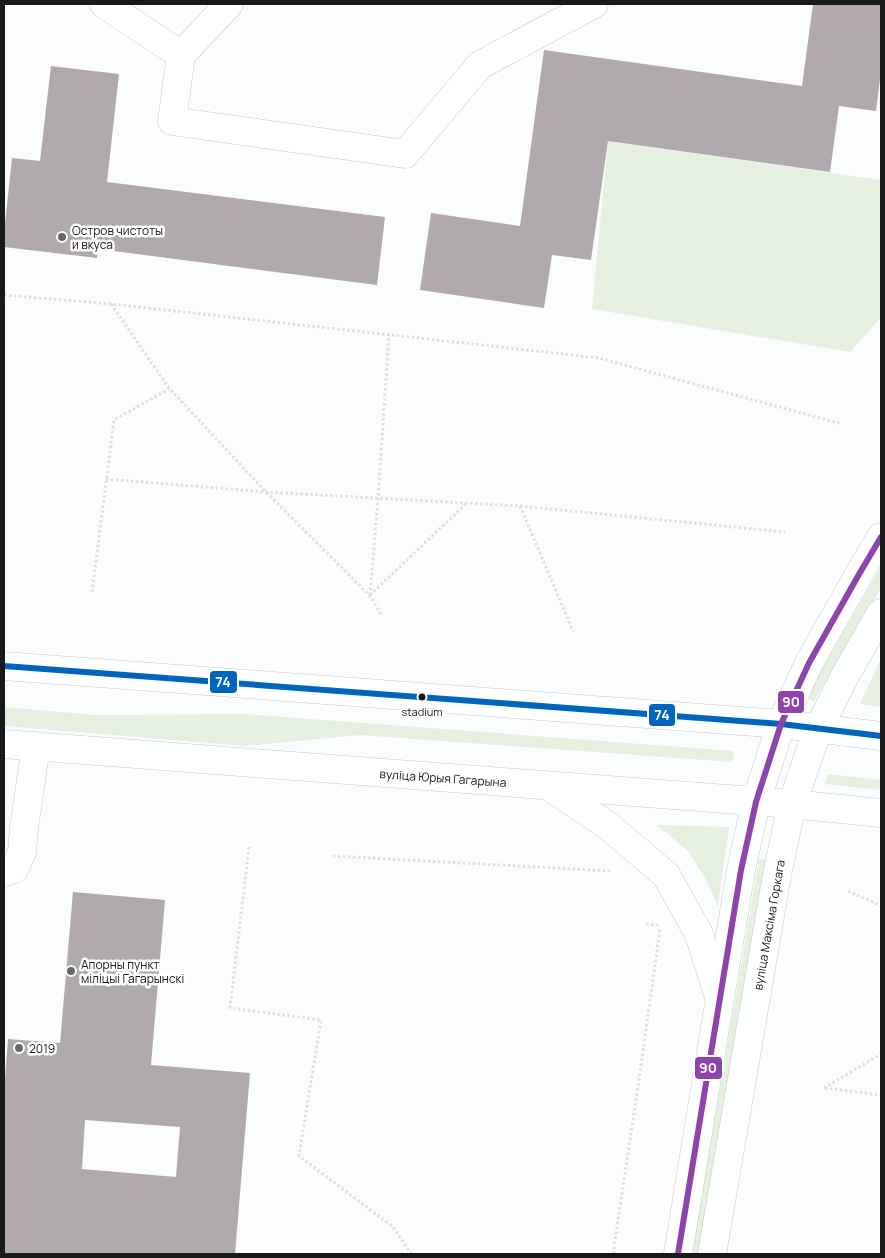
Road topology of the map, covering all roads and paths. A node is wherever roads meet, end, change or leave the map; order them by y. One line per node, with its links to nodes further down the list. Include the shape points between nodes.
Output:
1 (104, 4): 4 (main road)
2 (229, 4): 4 (main road)
3 (594, 4): 4 (main road, via 480,66 405,154 172,121)
4 (181, 55)
5 (4, 295): 6 (path)
6 (111, 304): 7 (path); 8 (path)
7 (389, 335): 9 (path, via 599,358); 12 (path)
8 (169, 388): 10 (path, via 114,420); 11 (path)
9 (842, 424)
10 (106, 479): 11 (path); 17 (path)
11 (266, 492): 12 (path); 18 (path)
12 (378, 498): 13 (path); 18 (path)
13 (467, 503): 14 (path); 18 (path)
14 (520, 506): 15 (path); 21 (path)
15 (785, 532)
16 (881, 537): 23 (main road, via 809,664)
17 (92, 592)
18 (370, 596): 20 (path)
19 (881, 613): 24 (main road, вуліца Максіма Горкага)
20 (382, 616)
21 (573, 630)
22 (4, 666): 23 (main road)
23 (781, 724): 24 (main road); 29 (main road)
24 (818, 729): 25 (main road); 30 (main road, вуліца Максіма Горкага)
25 (881, 736)
26 (4, 744): 27 (main road, вуліца Юрыя Гагарына)
27 (36, 746): 28 (main road, вуліца Юрыя Гагарына); 34 (main road, via 22,852 14,869)
28 (549, 786): 29 (main road, вуліца Юрыя Гагарына); 39 (main road, via 607,825 666,875 699,934)
29 (756, 802): 30 (main road, вуліца Юрыя Гагарына); 39 (main road)
30 (792, 804): 31 (main road, вуліца Юрыя Гагарына); 45 (main road, вуліца Максіма Горкага)
31 (881, 813)
32 (249, 847): 42 (path, via 230,1008 321,1020 299,1156 393,1227)
33 (333, 856): 35 (path)
34 (4, 872)
35 (617, 872)
36 (848, 891): 37 (path)
37 (881, 906)
38 (646, 924): 43 (path, via 660,925)
39 (720, 997): 44 (main road)
40 (881, 1054): 41 (path, via 824,1088)
41 (881, 1094)
42 (411, 1254)
43 (614, 1254)
44 (678, 1254)
45 (712, 1254)

